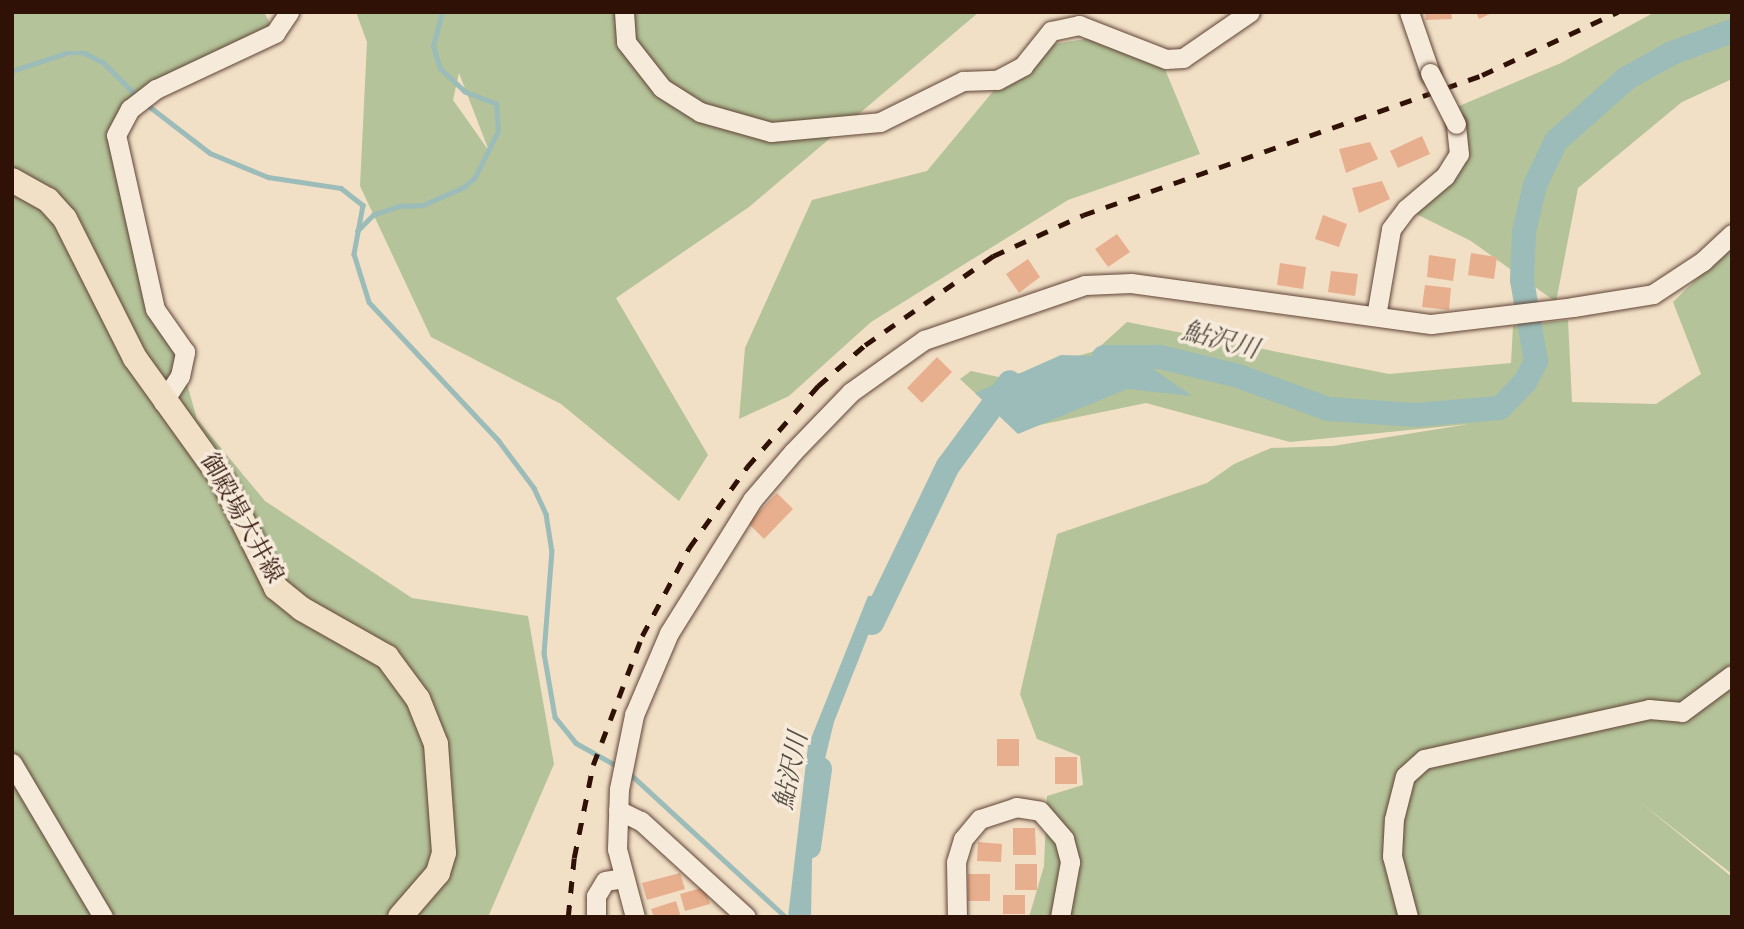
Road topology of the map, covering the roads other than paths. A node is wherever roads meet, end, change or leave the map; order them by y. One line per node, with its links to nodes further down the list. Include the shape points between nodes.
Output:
1 (289, 12): 8 (street, via 275,33 156,89 130,109 116,135 155,309 185,352 180,376)
2 (624, 12): 3 (street, via 626,43 662,88 700,112 771,132 880,122 963,81 997,80 1023,66 1051,31 1079,25 1166,58 1183,58)
3 (1250, 12)
4 (1409, 12): 7 (street, bridge, via 1430,73 1456,124 1459,154 1445,176 1406,209 1391,229)
5 (12, 180): 8 (main road, 御殿場大井線, via 48,200 65,219 135,358)
6 (1732, 234): 7 (street, via 1703,261 1653,293 1432,324)
7 (1376, 316): 11 (street, via 1237,301 1131,283 1084,285 925,340 852,392 752,500 669,633 647,680 625,747)
8 (163, 402): 14 (main road, 御殿場大井線, via 222,480 276,587 302,609 387,657 418,699 436,744 444,853 438,873)
9 (1732, 675): 20 (street, via 1682,712 1649,709 1424,759 1405,776 1394,819 1392,856)
10 (12, 763): 13 (street)
11 (618, 810): 12 (street, via 617,849); 17 (street, via 641,821)
12 (623, 878): 15 (street, via 605,881 596,896); 16 (street)
13 (103, 917)
14 (400, 917)
15 (596, 917)
16 (635, 917)
17 (746, 917)
18 (957, 917): 19 (street, via 956,862 963,839 980,819 1016,807 1040,811 1053,820 1064,839 1069,862)
19 (1060, 917)
20 (1408, 917)

